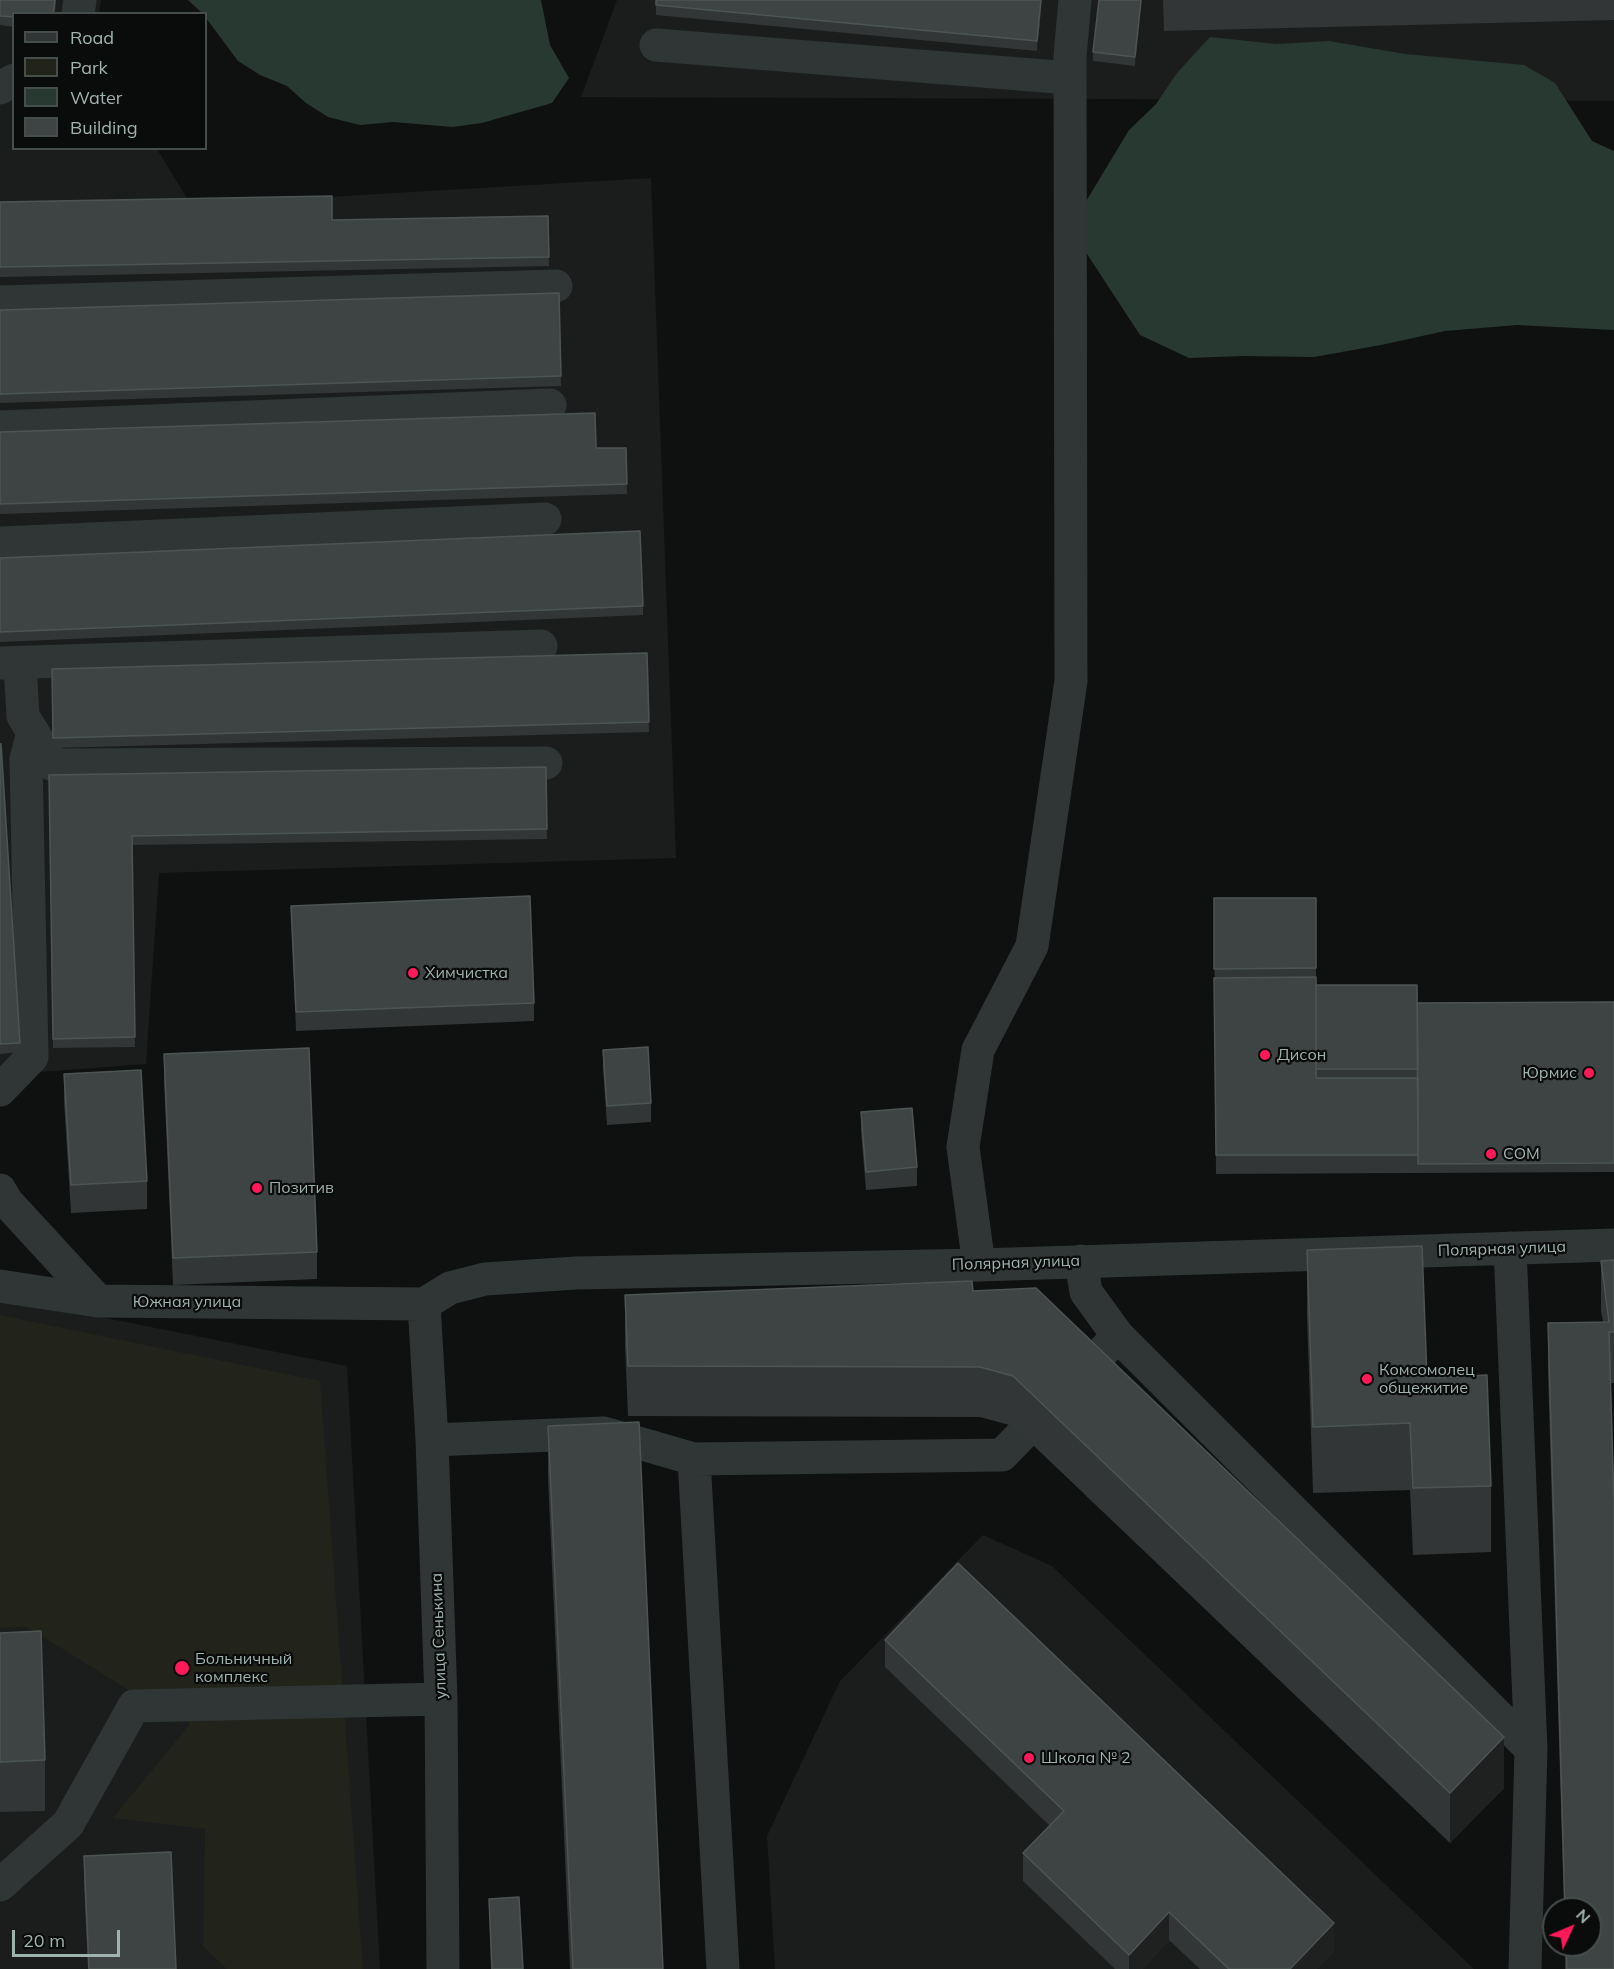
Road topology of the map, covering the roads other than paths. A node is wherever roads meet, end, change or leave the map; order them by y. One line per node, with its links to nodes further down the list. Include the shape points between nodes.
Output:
1 (1075, 0): 3 (street)
2 (656, 45): 3 (street)
3 (1070, 78): 19 (street, via 1071,681 1032,946 978,1050 963,1147)
4 (556, 286): 5 (street)
5 (0, 302)
6 (550, 405): 7 (street)
7 (0, 427)
8 (545, 519): 9 (street)
9 (0, 543)
10 (541, 646): 11 (street)
11 (10, 663): 12 (street, via 22,716)
12 (33, 732): 13 (street, via 53,765); 14 (street, via 26,759 32,1057)
13 (546, 763)
14 (0, 1090)
15 (0, 1190): 21 (street)
16 (1614, 1245): 17 (street, Полярная улица)
17 (1510, 1248): 18 (street, Полярная улица); 27 (street)
18 (1081, 1261): 19 (street, Полярная улица); 23 (street, via 1086,1292)
19 (979, 1265): 22 (street, Полярная улица, via 485,1279 450,1288)
20 (0, 1286): 21 (street, Южная улица)
21 (98, 1301): 22 (street, Южная улица)
22 (424, 1304): 24 (street, улица Сенькина)
23 (1118, 1336): 25 (street, via 1002,1455); 27 (street)
24 (432, 1440): 25 (street, via 604,1433); 26 (street, улица Сенькина)
25 (694, 1459): 30 (street)
26 (441, 1699): 28 (street, via 134,1706 69,1824); 29 (street, улица Сенькина)
27 (1531, 1749): 31 (street)
28 (0, 1885)
29 (443, 1969)
30 (723, 1969)
31 (1525, 1969)

